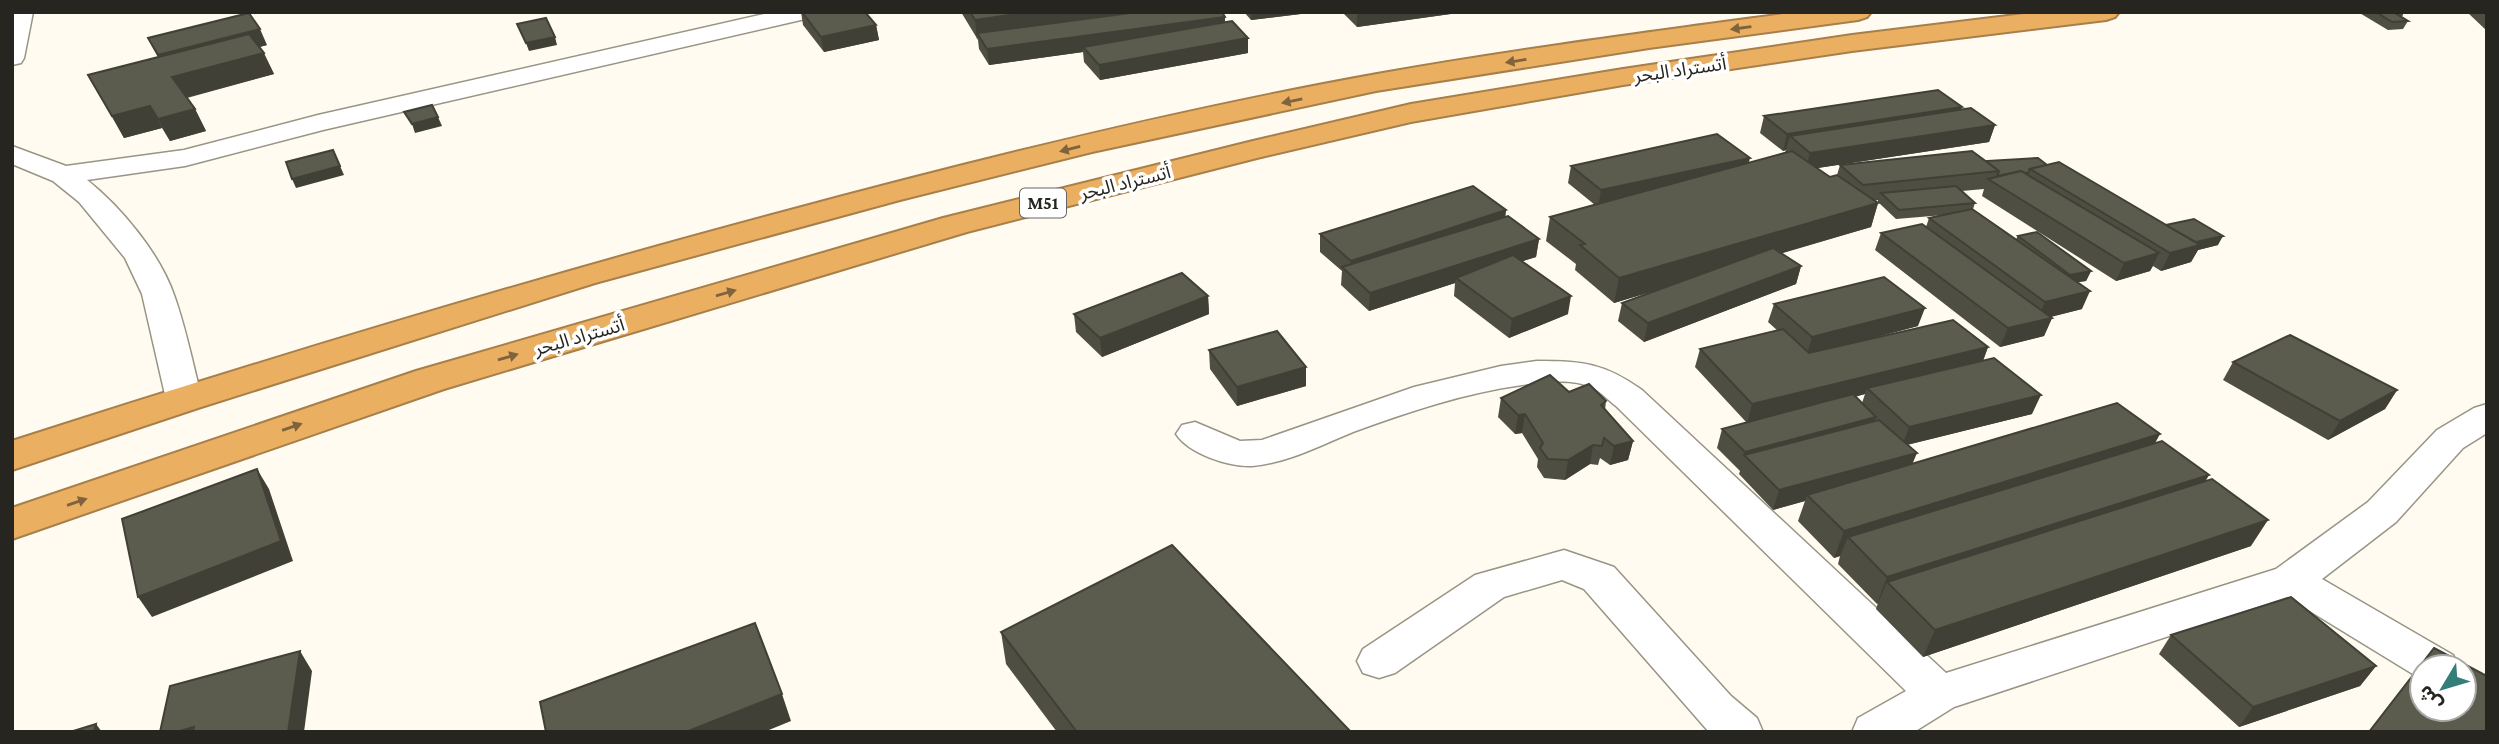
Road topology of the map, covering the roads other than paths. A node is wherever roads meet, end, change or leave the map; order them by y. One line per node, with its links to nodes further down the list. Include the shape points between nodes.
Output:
1 (22, 12): 5 (street)
2 (805, 12): 7 (street, via 318,123 206,154)
3 (1858, 12): 8 (highway, أتستراد البحر / M51, one-way to 8, via 1376,83 1092,143 583,276)
4 (2106, 12): 12 (highway, أتستراد البحر / M51, one-way to 4, via 430,380 955,225 1253,150 1411,113 1610,79)
5 (12, 58)
6 (12, 154): 7 (street)
7 (63, 176): 8 (street, via 89,196 139,255 158,294)
8 (184, 399): 11 (highway, أتستراد البحر / M51)
9 (2487, 416): 13 (street, via 2450,439 2382,512)
10 (1195, 434): 16 (street, via 1238,453 1256,453 1386,407 1484,382 1539,372 1599,377 1629,398)
11 (12, 456)
12 (12, 524)
13 (2291, 580): 14 (street); 16 (street)
14 (2414, 653)
15 (1379, 661): 17 (street, via 1490,586 1564,565 1599,578)
16 (1938, 694): 18 (street)
17 (1740, 732)
18 (1875, 732)

